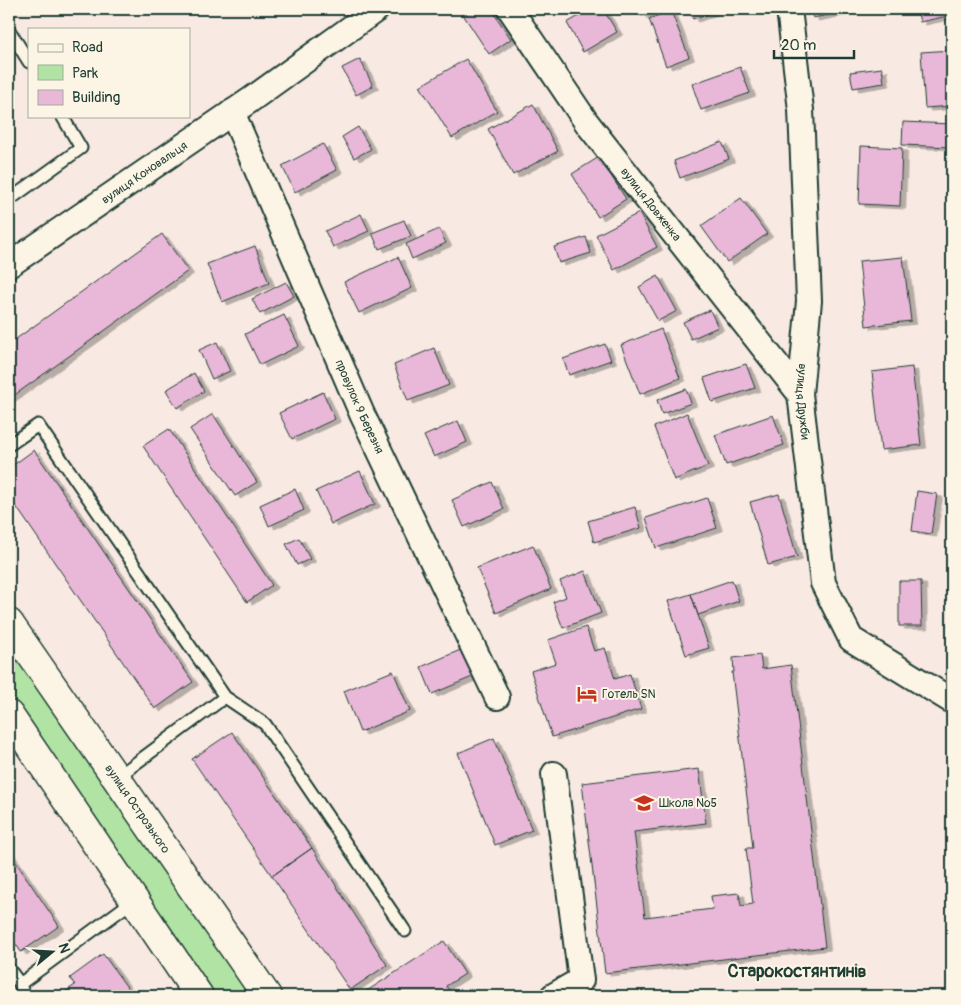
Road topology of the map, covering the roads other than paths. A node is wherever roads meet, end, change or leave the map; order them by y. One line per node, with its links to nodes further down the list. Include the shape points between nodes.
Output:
1 (377, 9): 6 (street, вулиця Коновальця)
2 (510, 9): 10 (street, вулиця Довженка, via 587,123)
3 (789, 9): 10 (street, вулиця Дружби, via 801,110 809,301)
4 (9, 30): 5 (lane)
5 (28, 60)
6 (232, 112): 9 (street, вулиця Коновальця); 14 (street, провулок 9 Березня, via 362,414)
7 (63, 118): 8 (lane, via 81,148)
8 (9, 200)
9 (9, 265)
10 (800, 394): 15 (street, вулиця Дружби, via 823,583 851,639)
11 (9, 445): 13 (lane, via 38,424)
12 (9, 623): 18 (main road, вулиця Острозького)
13 (224, 697): 18 (lane); 20 (lane, via 265,724)
14 (497, 697)
15 (952, 700)
16 (9, 715): 19 (main road)
17 (554, 774): 26 (street, via 580,980)
18 (116, 778): 25 (main road, вулиця Острозького)
19 (133, 900): 22 (lane); 24 (main road)
20 (405, 931)
21 (9, 969): 22 (lane)
22 (20, 984): 23 (lane)
23 (24, 996)
24 (199, 996)
25 (267, 996)
26 (553, 996)

